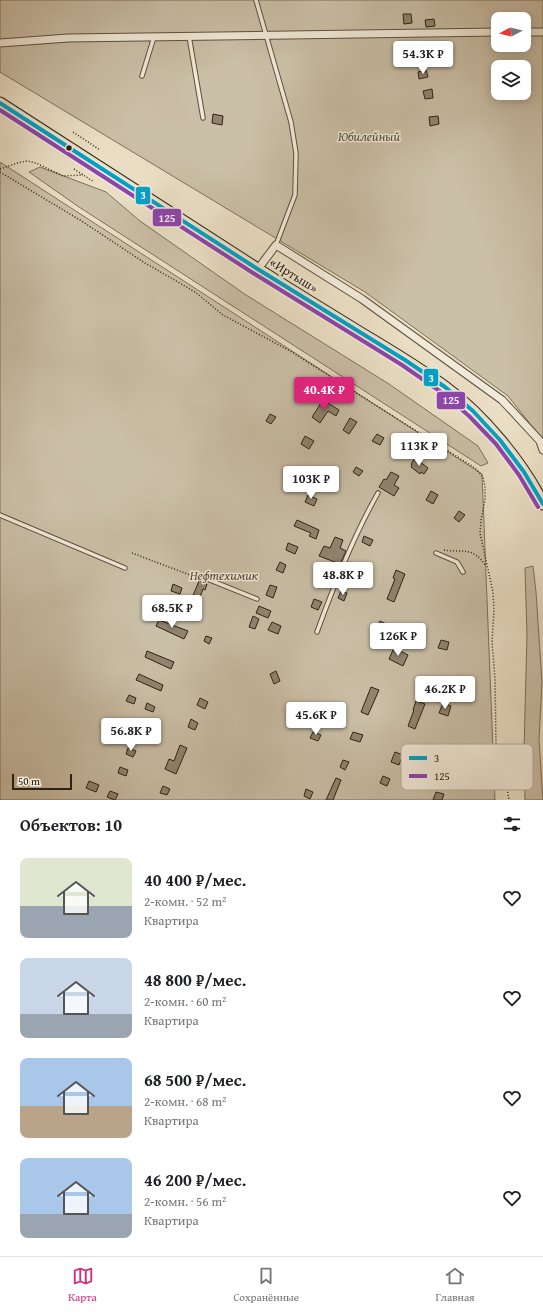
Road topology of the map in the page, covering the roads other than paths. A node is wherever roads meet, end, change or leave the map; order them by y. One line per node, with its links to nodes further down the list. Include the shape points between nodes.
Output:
1 (256, 0): 5 (lane)
2 (491, 32): 5 (street)
3 (531, 32): 4 (street)
4 (543, 32)
5 (266, 34): 7 (street); 12 (lane, via 291,122 296,153 295,195)
6 (154, 36): 7 (street); 8 (street); 9 (lane)
7 (189, 36): 11 (lane)
8 (0, 42)
9 (142, 76)
10 (0, 103): 13 (main road, «Иртыш»)
11 (203, 118)
12 (276, 245): 13 (street); 14 (street, via 362,298 502,400 540,441)
13 (258, 269): 16 (main road, «Иртыш», via 390,350 446,388 497,436 535,487)
14 (543, 450)
15 (378, 493): 23 (lane, via 339,574)
16 (543, 504)
17 (0, 515): 19 (lane)
18 (436, 553): 20 (lane, via 456,562)
19 (126, 568)
20 (463, 572)
21 (195, 575): 22 (lane)
22 (257, 599)
23 (318, 632)

